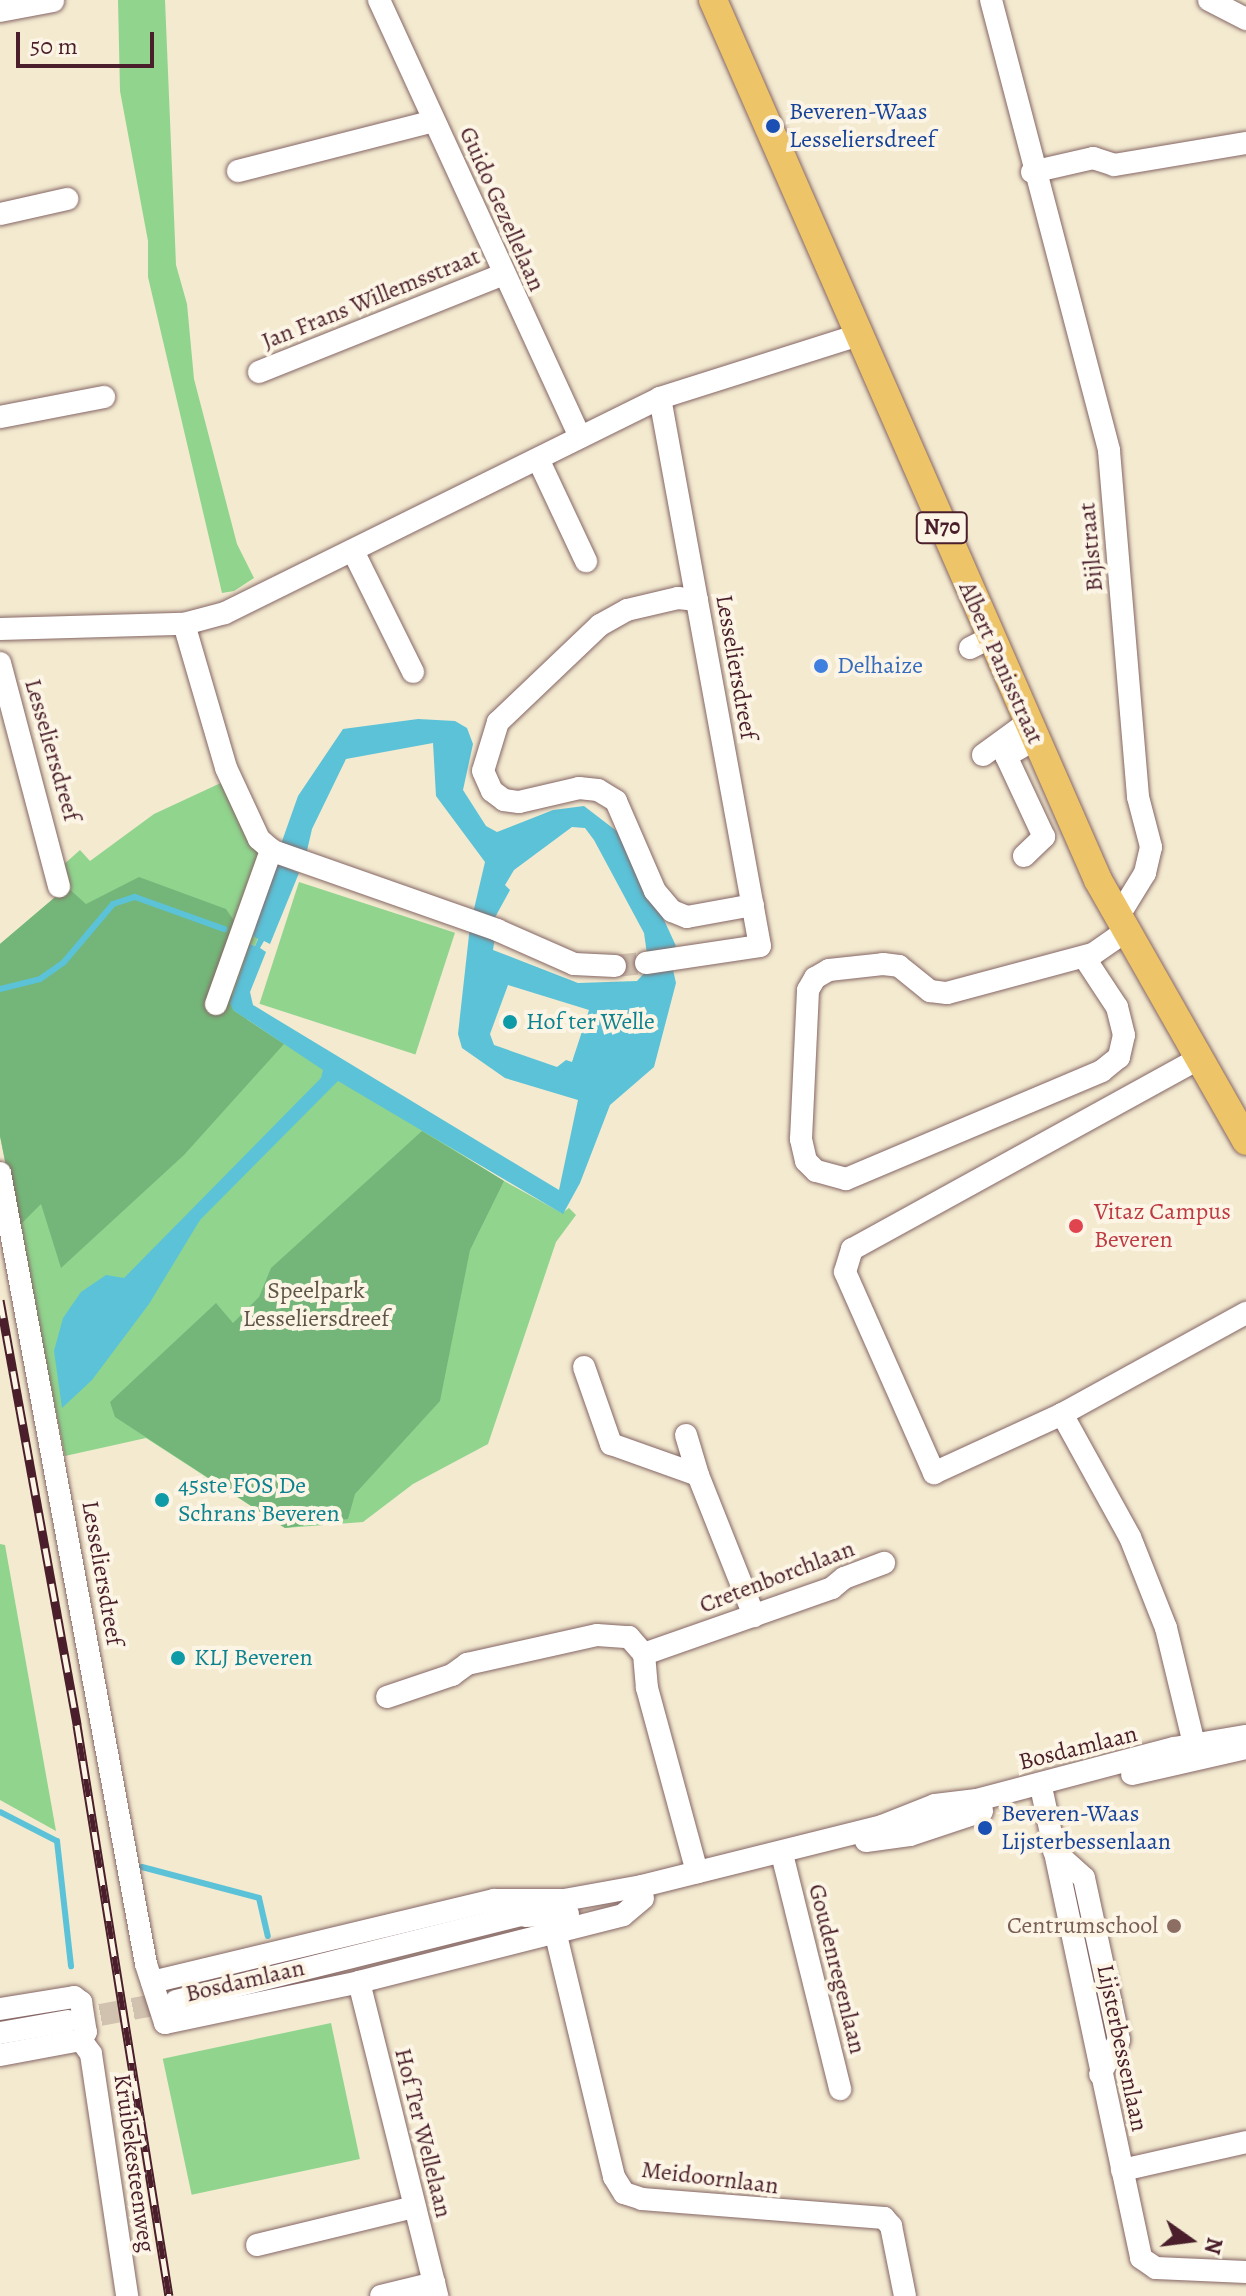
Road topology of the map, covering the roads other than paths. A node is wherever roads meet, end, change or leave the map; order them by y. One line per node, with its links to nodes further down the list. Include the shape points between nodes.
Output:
1 (379, 0): 8 (street, Guido Gezellelaan)
2 (713, 0): 15 (main road, Albert Panisstraat / N70)
3 (991, 0): 11 (street, Bijlstraat)
4 (1209, 0): 7 (street)
5 (53, 1): 6 (street)
6 (0, 11)
7 (1246, 19)
8 (434, 121): 10 (street); 14 (street, Guido Gezellelaan)
9 (1246, 143): 11 (street, via 1114,165 1093,158)
10 (238, 171)
11 (1032, 172): 35 (street, Bijlstraat, via 1109,451 1138,797 1151,847)
12 (67, 199): 13 (street)
13 (0, 214)
14 (502, 275): 16 (street, Jan Frans Willemsstraat); 20 (street, Guido Gezellelaan)
15 (859, 335): 18 (street); 29 (main road, Albert Panisstraat / N70, via 980,643)
16 (259, 372)
17 (104, 397): 19 (street)
18 (660, 398): 20 (street); 24 (street, Lesseliersdreef)
19 (0, 417)
20 (580, 437): 21 (street)
21 (538, 459): 22 (street); 23 (street)
22 (353, 551): 25 (street, via 250,602); 28 (street)
23 (586, 561)
24 (697, 600): 34 (street, Lesseliersdreef); 34 (street, via 678,598 627,610 600,625 498,722 483,771 492,791 504,800 519,802 579,788 598,790 616,801 655,891 672,911 687,917)
25 (184, 624): 26 (street); 31 (street, via 226,768 251,825)
26 (0, 629)
27 (0, 663): 33 (street, Lesseliersdreef)
28 (413, 672)
29 (1031, 731): 30 (street); 32 (street, via 1006,756 1044,837); 35 (main road, Albert Panisstraat / N70)
30 (983, 755)
31 (271, 850): 38 (street, via 497,930 574,964); 39 (street)
32 (1024, 856)
33 (59, 886)
34 (753, 905): 37 (street, Lesseliersdreef, via 760,946)
35 (1122, 924): 36 (street); 40 (main road, Albert Panisstraat / N70)
36 (1084, 957): 36 (street, via 947,993 930,991 899,966 883,964 829,970 815,978 807,1005 801,1139 806,1161 816,1171 846,1179 1102,1071 1119,1057 1124,1035 1117,1007)
37 (647, 963)
38 (615, 966)
39 (216, 1004)
40 (1198, 1059): 41 (main road, Albert Panisstraat / N70); 45 (street, via 852,1249 845,1272 934,1473)
41 (1246, 1141)
42 (0, 1173): 64 (street, Lesseliersdreef)
43 (1246, 1313): 45 (street)
44 (584, 1367): 47 (street, via 611,1444)
45 (1062, 1414): 54 (street, via 1130,1537 1166,1628)
46 (686, 1435): 47 (street)
47 (698, 1475): 49 (street)
48 (884, 1563): 49 (street, Cretenborchlaan)
49 (754, 1616): 50 (street, Cretenborchlaan)
50 (644, 1654): 51 (street, via 629,1637 597,1635 467,1664 452,1675); 59 (street, via 647,1688)
51 (387, 1697)
52 (1246, 1736): 54 (street, Bosdamlaan)
53 (1246, 1748): 54 (street, Bosdamlaan)
54 (1196, 1753): 55 (street, Bosdamlaan); 56 (street, Bosdamlaan)
55 (1043, 1796): 57 (street, Bosdamlaan, via 958,1817); 74 (street, Lijsterbessenlaan)
56 (921, 1808): 57 (street); 59 (street, Bosdamlaan, via 882,1826)
57 (927, 1831): 58 (street, Bosdamlaan)
58 (784, 1862): 60 (street, Bosdamlaan); 72 (street, Goudenregenlaan)
59 (697, 1872): 61 (street, Bosdamlaan)
60 (643, 1898): 62 (street, Bosdamlaan, via 565,1915); 63 (street, Bosdamlaan, via 623,1915)
61 (564, 1900): 62 (street, Bosdamlaan); 64 (street, Bosdamlaan, via 494,1900)
62 (525, 1916): 66 (street, Bosdamlaan)
63 (555, 1931): 65 (street, Bosdamlaan); 81 (street, Meidoornlaan, via 614,2177 624,2193 658,2201 884,2218 891,2226)
64 (152, 1982): 65 (street, Bosdamlaan, via 161,2017 176,2024)
65 (359, 1982): 75 (street, Hof Ter Wellelaan)
66 (176, 2001)
67 (0, 2009): 70 (street, Kruibekesteenweg, via 74,1997 81,2002 86,2032)
68 (68, 2021): 69 (street)
69 (0, 2033)
70 (81, 2040): 71 (street); 79 (street, Kruibekesteenweg, via 91,2054)
71 (0, 2055)
72 (840, 2089)
73 (1246, 2142): 74 (street, Lijsterbessenlaan)
74 (1122, 2170): 77 (street, Lijsterbessenlaan, via 1141,2258 1156,2268)
75 (414, 2207): 76 (street); 78 (street, Hof Ter Wellelaan)
76 (257, 2245)
77 (1246, 2272)
78 (435, 2290): 80 (street)
79 (127, 2296)
80 (381, 2296)
81 (905, 2296)

